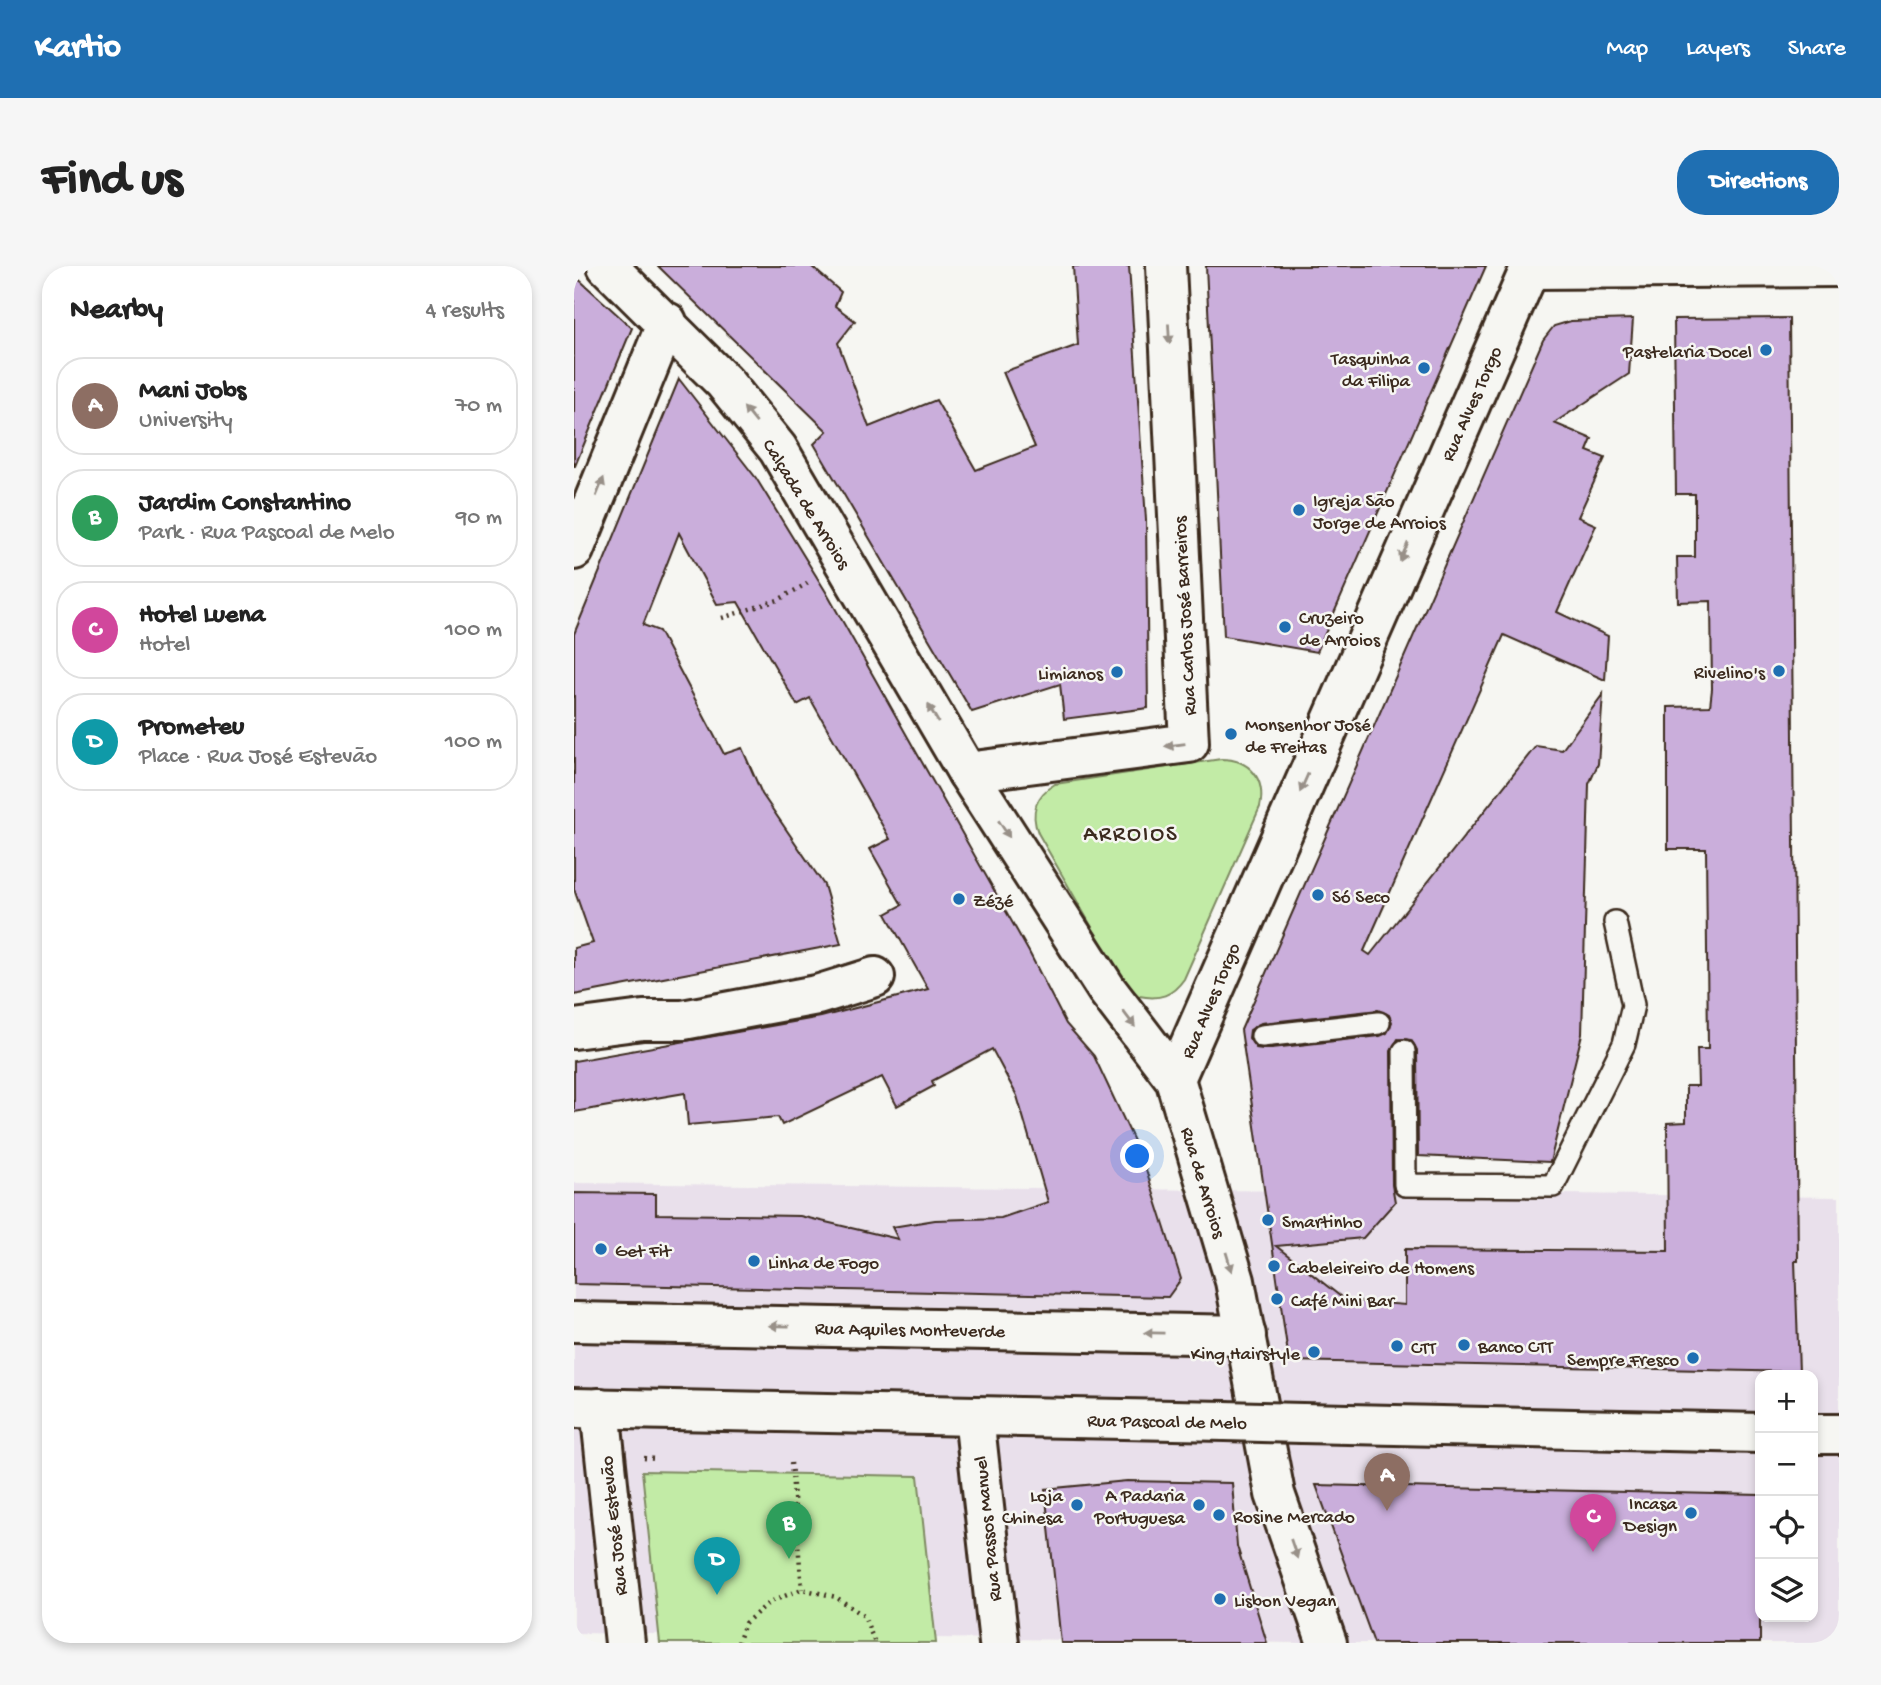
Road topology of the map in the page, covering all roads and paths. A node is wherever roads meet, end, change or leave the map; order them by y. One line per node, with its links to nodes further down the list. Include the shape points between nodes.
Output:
1 (607, 266): 5 (street, Calçada de Arroios)
2 (1166, 266): 9 (street, Rua Carlos José Barreiros, one-way to 9, via 1189,743)
3 (1531, 267): 4 (street); 16 (street, Rua Alves Torgo, one-way to 16)
4 (1839, 267)
5 (667, 322): 6 (street, one-way to 5); 7 (street, Calçada de Arroios, one-way to 5, via 778,449)
6 (574, 550)
7 (845, 561): 8 (path, via 778,600); 9 (street, Calçada de Arroios, one-way to 7)
8 (722, 618)
9 (967, 772): 16 (street, Rua de Arroios, one-way to 16, via 1107,990)
10 (1615, 922): 15 (lane, via 1633,1005 1624,1044 1553,1186 1405,1185)
11 (875, 977): 13 (street, via 817,995 683,1020)
12 (1379, 1023): 14 (lane)
13 (574, 1029)
14 (1262, 1036)
15 (1404, 1051)
16 (1175, 1079): 18 (street, Rua de Arroios, one-way to 18, via 1235,1281)
17 (574, 1322): 18 (street, Rua Aquiles Monteverde, one-way to 17)
18 (1246, 1335): 30 (street, Rua de Arroios, one-way to 30, via 1275,1493)
19 (587, 1408): 20 (street, Rua Pascoal de Melo); 26 (street, Rua José Estevão)
20 (974, 1416): 21 (street, Rua Pascoal de Melo, bridge); 29 (street, Rua Passos Manuel)
21 (1755, 1433)
22 (1818, 1434): 23 (street)
23 (1839, 1434)
24 (791, 1463): 25 (path)
25 (802, 1589): 27 (path, via 770,1602 745,1623); 28 (path, via 836,1597 864,1616)
26 (625, 1643)
27 (738, 1643)
28 (875, 1643)
29 (999, 1643)
30 (1327, 1643)

